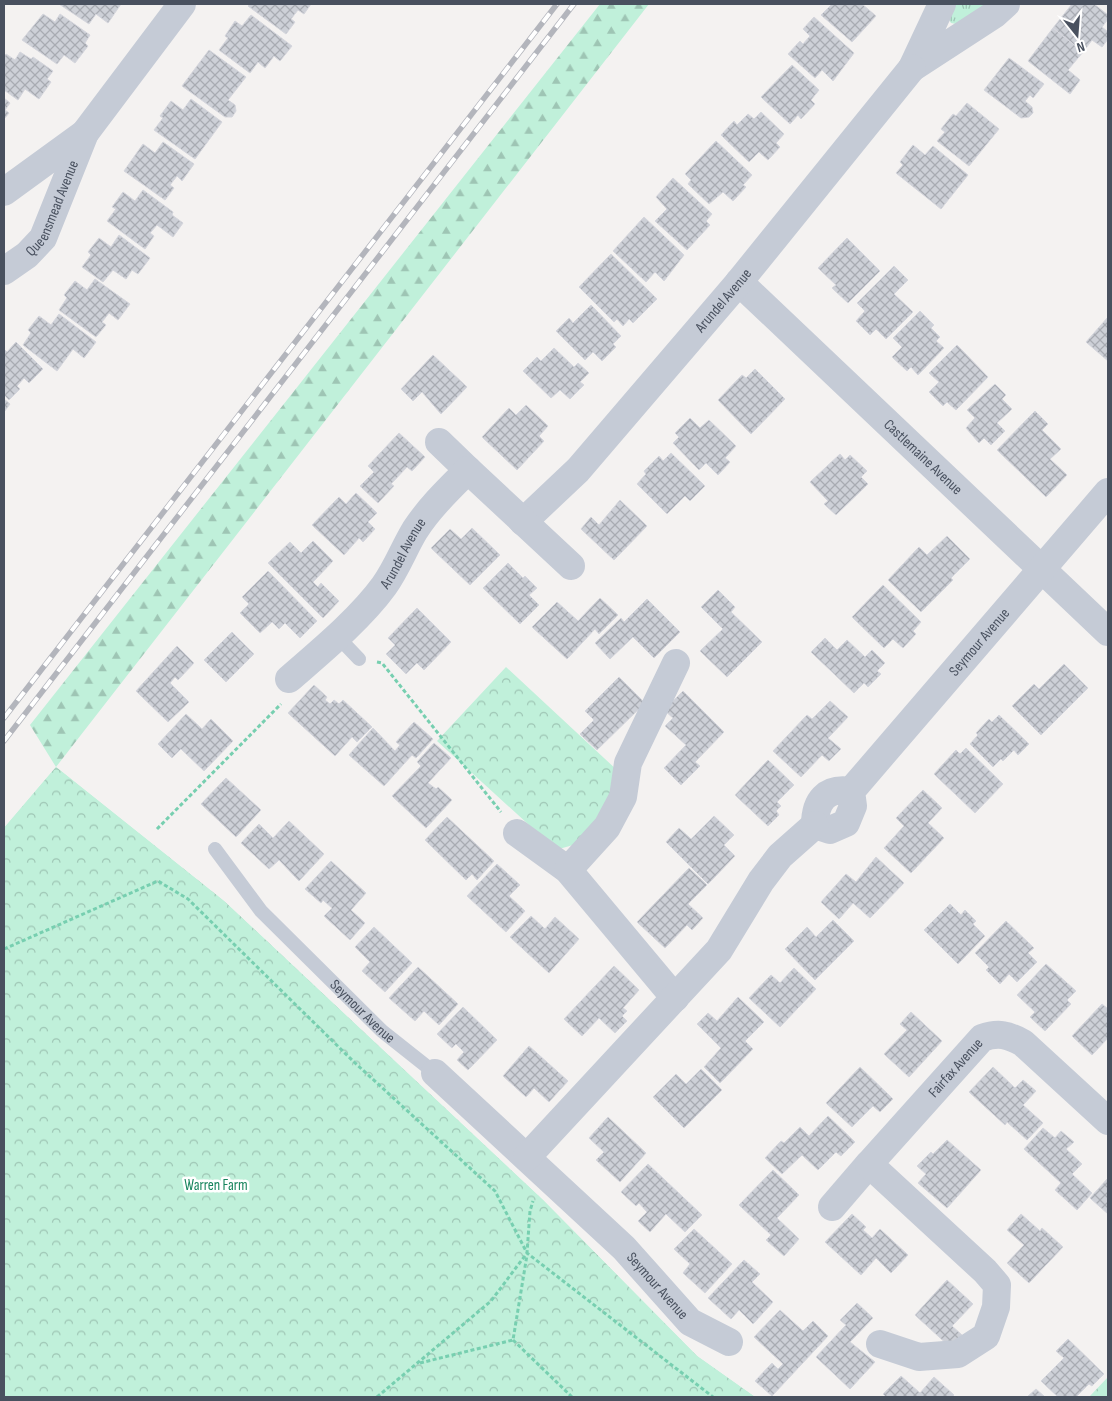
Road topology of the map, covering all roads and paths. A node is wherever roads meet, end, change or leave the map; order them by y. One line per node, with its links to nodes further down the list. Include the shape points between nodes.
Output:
1 (182, 4): 5 (street, Queensmead Avenue)
2 (942, 4): 4 (street, Arundel Avenue)
3 (1006, 4): 4 (street, Arundel Avenue)
4 (912, 68): 8 (street, Arundel Avenue)
5 (85, 133): 6 (street, Queensmead Avenue); 7 (street, Queensmead Avenue, via 43,238 27,255)
6 (4, 192)
7 (4, 271)
8 (738, 282): 12 (street, Arundel Avenue, via 578,470); 14 (street, Castlemaine Avenue)
9 (439, 442): 10 (street)
10 (468, 470): 12 (street); 16 (street, Arundel Avenue, via 434,503 383,588)
11 (1108, 492): 14 (street, Seymour Avenue)
12 (522, 522): 13 (street)
13 (571, 566)
14 (1041, 570): 15 (street, Castlemaine Avenue); 25 (street, Seymour Avenue, via 851,791 853,806 846,823 830,830 815,825 780,856 719,950)
15 (1108, 632)
16 (337, 636): 17 (lane); 19 (street, Arundel Avenue)
17 (359, 659): 21 (path, via 382,663)
18 (676, 663): 23 (street, via 628,763 623,797 607,827)
19 (289, 679): 20 (path, via 290,695)
20 (158, 829)
21 (517, 833): 23 (street)
22 (215, 849): 26 (lane, Seymour Avenue, via 261,911 382,1031)
23 (568, 870): 25 (street)
24 (4, 949): 31 (path, via 158,881 188,899 354,1062 495,1191)
25 (675, 998): 28 (street, Seymour Avenue)
26 (435, 1073): 28 (street, Seymour Avenue)
27 (1106, 1114): 29 (street, Fairfax Avenue, via 1023,1043 995,1034 982,1038)
28 (527, 1157): 31 (path, via 536,1193 530,1211); 33 (street, Seymour Avenue, via 624,1248 690,1322)
29 (868, 1164): 30 (street, Fairfax Avenue); 34 (street, via 997,1285 996,1308 986,1336 958,1354 920,1357)
30 (832, 1207)
31 (528, 1253): 32 (path); 35 (path, via 491,1301); 38 (path)
32 (513, 1340): 35 (path); 37 (path)
33 (729, 1342)
34 (880, 1344)
35 (420, 1363): 36 (path)
36 (377, 1397)
37 (572, 1397)
38 (713, 1397)

